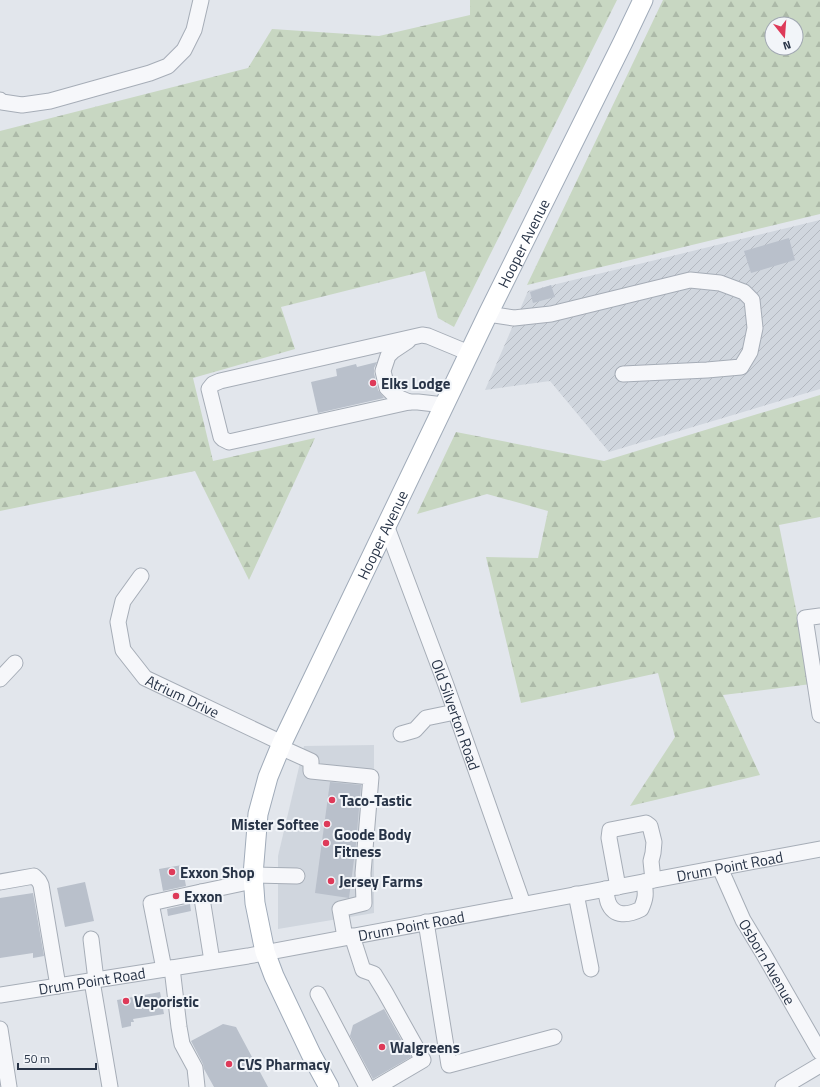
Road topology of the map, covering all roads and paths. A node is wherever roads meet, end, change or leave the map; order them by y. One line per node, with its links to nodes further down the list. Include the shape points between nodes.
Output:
1 (202, 0): 3 (street, via 194,30 184,50 168,66 50,100 22,105)
2 (643, 0): 4 (main road, Hooper Avenue)
3 (0, 100)
4 (488, 314): 6 (main road, Hooper Avenue); 7 (street, via 514,318 551,314 690,280 720,283 744,292 752,300 755,328 750,352 741,367)
5 (422, 335): 6 (street); 8 (street, via 392,351 383,371 387,388 394,396); 8 (street, via 220,381 209,389 221,437 229,442)
6 (470, 353): 9 (main road, Hooper Avenue)
7 (623, 374)
8 (408, 402): 9 (street)
9 (444, 405): 10 (main road, Hooper Avenue)
10 (386, 525): 16 (street, Old Silverton Road); 19 (main road, Hooper Avenue)
11 (141, 576): 19 (street, Atrium Drive, via 123,602 118,622 123,650 145,678)
12 (820, 616): 14 (street, via 805,618)
13 (15, 663): 15 (street)
14 (817, 678): 17 (street)
15 (0, 679)
16 (455, 712): 18 (street, via 426,718 416,730); 29 (street, Old Silverton Road)
17 (820, 715)
18 (401, 734)
19 (281, 745): 23 (main road, Hooper Avenue, via 268,777 258,814); 31 (street, Atrium Drive, via 311,762 312,771 371,777 363,873 364,903 340,909)
20 (820, 849): 21 (street, Drum Point Road)
21 (720, 868): 24 (street, Drum Point Road); 43 (street, Osborn Avenue, via 743,920)
22 (297, 876): 23 (street)
23 (253, 878): 27 (street); 33 (main road, Hooper Avenue, via 255,903)
24 (648, 881): 26 (street, Drum Point Road); 26 (street, via 646,899 641,909 634,913 622,914 614,911 608,903); 26 (street, via 654,842 650,826 646,822 610,830)
25 (0, 882): 38 (street, via 34,876 39,881)
26 (612, 888): 28 (street, Drum Point Road)
27 (201, 892): 34 (street); 35 (street, via 151,903)
28 (576, 894): 29 (street, Drum Point Road); 36 (street)
29 (523, 904): 30 (street, Drum Point Road)
30 (426, 922): 31 (street, Drum Point Road); 42 (street, via 449,1065)
31 (349, 937): 33 (street, Drum Point Road); 52 (street, via 363,970 374,974 423,1060)
32 (91, 939): 37 (street)
33 (265, 952): 34 (street, Drum Point Road); 50 (main road, Hooper Avenue, via 277,984)
34 (212, 961): 35 (street, Drum Point Road)
35 (168, 968): 37 (street, Drum Point Road); 45 (street, via 182,1044)
36 (591, 969)
37 (94, 980): 38 (street, Drum Point Road); 47 (street)
38 (58, 986): 40 (street, Drum Point Road)
39 (318, 994): 51 (street)
40 (0, 995)
41 (0, 1029): 46 (street)
42 (554, 1037)
43 (820, 1052)
44 (820, 1065): 53 (street)
45 (195, 1068): 48 (street); 49 (street)
46 (9, 1087)
47 (110, 1087)
48 (197, 1087)
49 (206, 1087)
50 (330, 1087)
51 (367, 1087)
52 (377, 1087)
53 (783, 1087)

